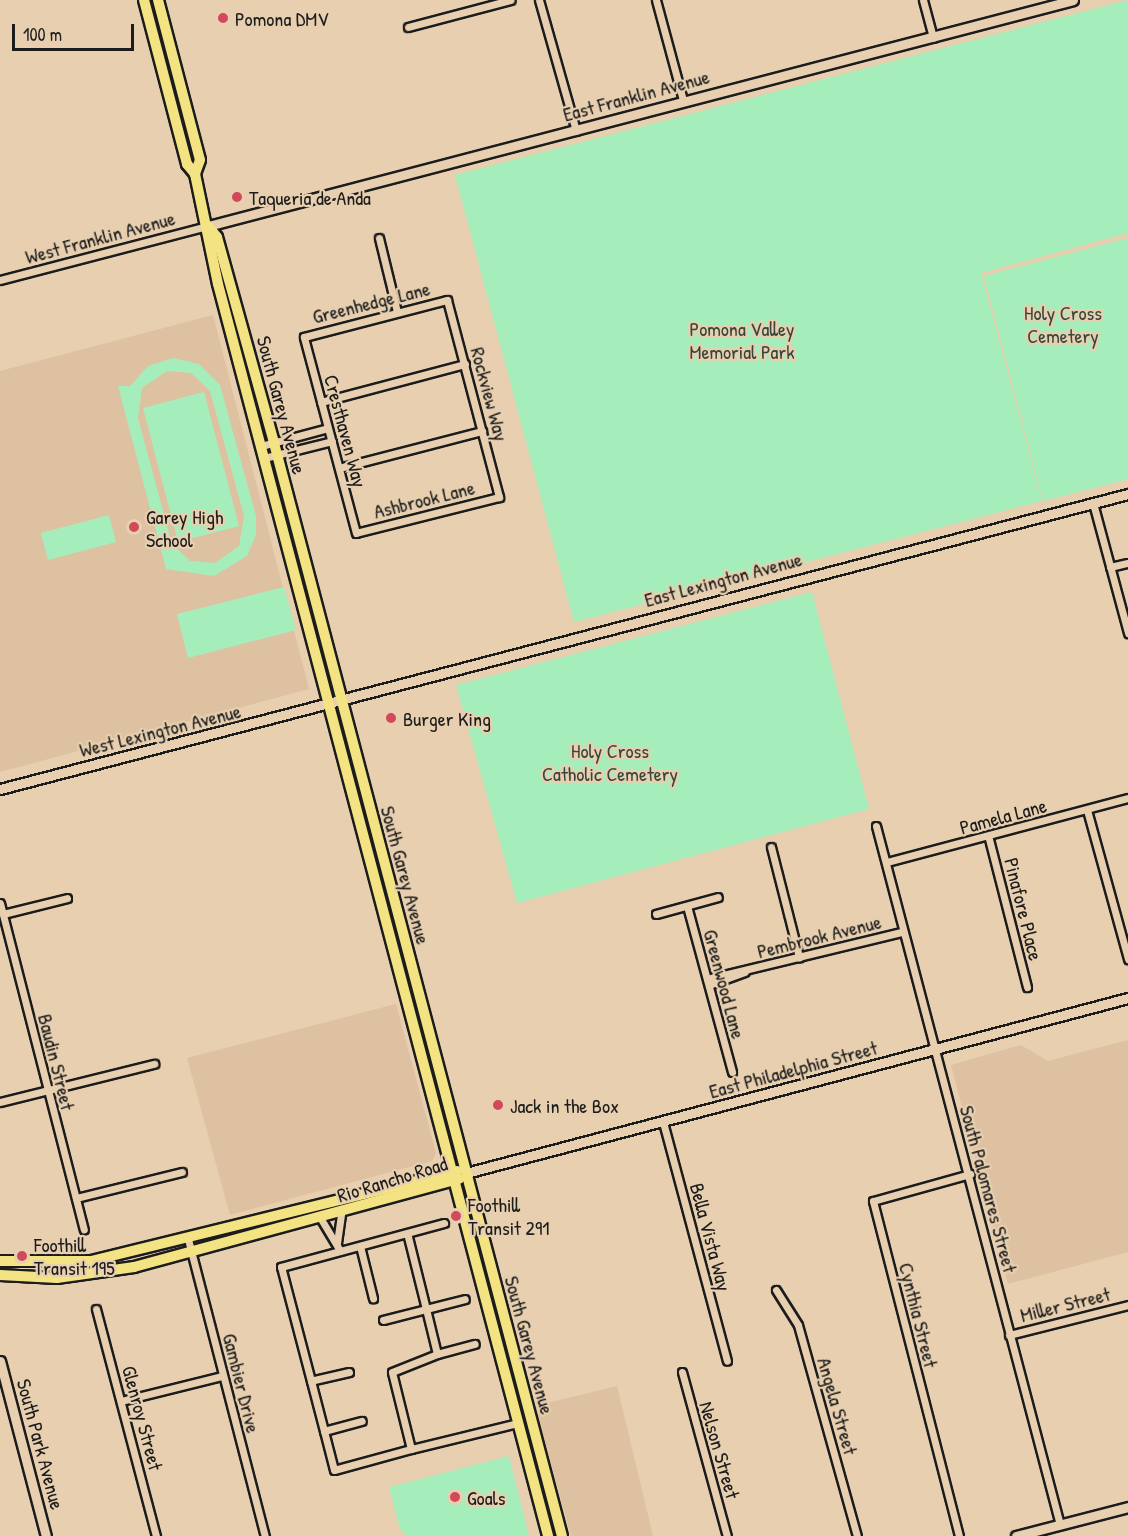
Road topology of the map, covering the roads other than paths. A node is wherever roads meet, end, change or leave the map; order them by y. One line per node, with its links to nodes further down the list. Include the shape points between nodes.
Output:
1 (144, 0): 12 (main road, South Garey Avenue, via 186,164)
2 (158, 0): 12 (main road, South Garey Avenue, via 200,160)
3 (510, 0): 8 (street)
4 (539, 0): 11 (street)
5 (657, 0): 10 (street)
6 (923, 0): 9 (street)
7 (1073, 0): 9 (street, East Franklin Avenue)
8 (408, 27)
9 (933, 38): 10 (street, East Franklin Avenue)
10 (683, 100): 11 (street, East Franklin Avenue)
11 (576, 131): 13 (street, East Franklin Avenue)
12 (195, 174): 13 (main road, South Garey Avenue)
13 (208, 226): 15 (street, West Franklin Avenue); 24 (main road, South Garey Avenue, via 217,237); 25 (main road, South Garey Avenue, via 218,284)
14 (379, 238): 17 (street)
15 (0, 280)
16 (447, 300): 17 (street, Greenhedge Lane); 19 (street, Rockview Way)
17 (397, 312): 18 (street, Greenhedge Lane)
18 (304, 337): 20 (street, Cresthaven Way)
19 (465, 364): 20 (street); 22 (street, Rockview Way)
20 (321, 402): 21 (street, Cresthaven Way)
21 (328, 428): 23 (street, Cresthaven Way); 24 (street)
22 (482, 431): 28 (street); 30 (street, Rockview Way)
23 (332, 441): 26 (street); 28 (street, Cresthaven Way)
24 (274, 442): 25 (street); 26 (main road, South Garey Avenue)
25 (261, 446): 27 (main road, South Garey Avenue)
26 (277, 455): 27 (street); 36 (main road, South Garey Avenue)
27 (264, 458): 37 (main road, South Garey Avenue)
28 (339, 468): 32 (street, Cresthaven Way)
29 (1128, 494): 31 (street, East Lexington Avenue)
30 (499, 497): 32 (street, Ashbrook Lane)
31 (1093, 503): 34 (street); 36 (street, East Lexington Avenue)
32 (356, 534)
33 (1128, 562): 34 (street)
34 (1110, 567): 35 (street)
35 (1128, 633)
36 (342, 702): 37 (street, East Lexington Avenue); 57 (main road, South Garey Avenue)
37 (329, 706): 38 (street, West Lexington Avenue); 58 (main road, South Garey Avenue)
38 (0, 789)
39 (1128, 798): 40 (street, Pamela Lane)
40 (1087, 810): 42 (street, Pamela Lane); 53 (street)
41 (876, 826): 44 (street, South Palomares Street)
42 (989, 838): 44 (street, Pamela Lane); 55 (street, Pinafore Place)
43 (771, 847): 52 (street)
44 (887, 862): 51 (street, South Palomares Street)
45 (718, 897): 48 (street)
46 (67, 898): 49 (street)
47 (0, 903): 49 (street, Baudin Street)
48 (687, 906): 50 (street); 54 (street, Greenwood Lane)
49 (3, 914): 62 (street, Baudin Street)
50 (656, 914)
51 (902, 932): 52 (street, Pembrook Avenue); 59 (street, South Palomares Street)
52 (799, 957): 54 (street, Pembrook Avenue)
53 (1128, 959)
54 (708, 982): 61 (street, Greenwood Lane)
55 (1027, 987)
56 (1128, 998): 59 (street, East Philadelphia Street)
57 (421, 1004): 58 (main road); 67 (main road, South Garey Avenue)
58 (408, 1007): 65 (main road, South Garey Avenue)
59 (932, 1051): 64 (street, East Philadelphia Street); 68 (street, South Palomares Street)
60 (154, 1064): 62 (street)
61 (732, 1072)
62 (47, 1091): 63 (street); 70 (street, Baudin Street)
63 (0, 1102)
64 (663, 1122): 67 (street, East Philadelphia Street); 98 (street, Bella Vista Way)
65 (451, 1169): 67 (main road, Rio Rancho Road); 69 (main road, South Garey Avenue); 71 (main road, Rio Rancho Road)
66 (182, 1172): 70 (street)
67 (466, 1173): 69 (main road, Rio Rancho Road); 106 (main road, South Garey Avenue)
68 (970, 1174): 94 (street, South Palomares Street); 121 (street, Cynthia Street, via 873,1201)
69 (454, 1183): 72 (main road, Rio Rancho Road); 105 (main road, South Garey Avenue)
70 (76, 1198): 77 (street, Baudin Street)
71 (331, 1201): 75 (main road, Rio Rancho Road); 76 (main road, via 324,1211)
72 (340, 1213): 73 (main road, Rio Rancho Road); 81 (street)
73 (321, 1219): 76 (main road, Rio Rancho Road); 81 (street)
74 (444, 1223): 78 (street)
75 (239, 1225): 79 (main road, Rio Rancho Road); 80 (main road)
76 (295, 1226): 80 (main road, Rio Rancho Road)
77 (84, 1229)
78 (407, 1233): 82 (street); 92 (street)
79 (188, 1239): 84 (street, Gambier Drive); 85 (main road, Rio Rancho Road, via 91,1261)
80 (243, 1239): 84 (main road, Rio Rancho Road)
81 (338, 1243): 83 (street)
82 (360, 1246): 83 (street); 88 (street)
83 (340, 1251): 102 (street, via 281,1267)
84 (191, 1252): 86 (main road, Rio Rancho Road, via 86,1276); 101 (street, Gambier Drive)
85 (0, 1261)
86 (0, 1275)
87 (776, 1290): 120 (street, Angela Street, via 798,1325)
88 (373, 1298)
89 (465, 1299): 92 (street)
90 (1128, 1305): 94 (street, Miller Street)
91 (96, 1309): 104 (street, Glenroy Street)
92 (426, 1309): 93 (street); 96 (street)
93 (383, 1320)
94 (1009, 1335): 113 (street, South Palomares Street)
95 (475, 1344): 96 (street)
96 (437, 1354): 111 (street, via 392,1372)
97 (0, 1361): 103 (street, South Park Avenue)
98 (727, 1361)
99 (349, 1372): 102 (street)
100 (682, 1372): 119 (street, Nelson Street)
101 (222, 1376): 104 (street); 116 (street, Gambier Drive)
102 (311, 1382): 109 (street)
103 (3, 1384): 114 (street, South Park Avenue)
104 (121, 1401): 115 (street, Glenroy Street)
105 (512, 1401): 106 (main road); 108 (main road, South Garey Avenue)
106 (531, 1419): 110 (main road, South Garey Avenue)
107 (362, 1422): 109 (street)
108 (518, 1423): 110 (main road); 111 (street); 117 (main road, South Garey Avenue)
109 (324, 1431): 111 (street, via 334,1470)
110 (537, 1443): 118 (main road, South Garey Avenue)
111 (411, 1449)
112 (1128, 1508): 113 (street)
113 (1060, 1525): 122 (street)
114 (46, 1536)
115 (156, 1536)
116 (265, 1536)
117 (548, 1536)
118 (562, 1536)
119 (727, 1536)
120 (857, 1536)
121 (959, 1536)
122 (1016, 1536)

